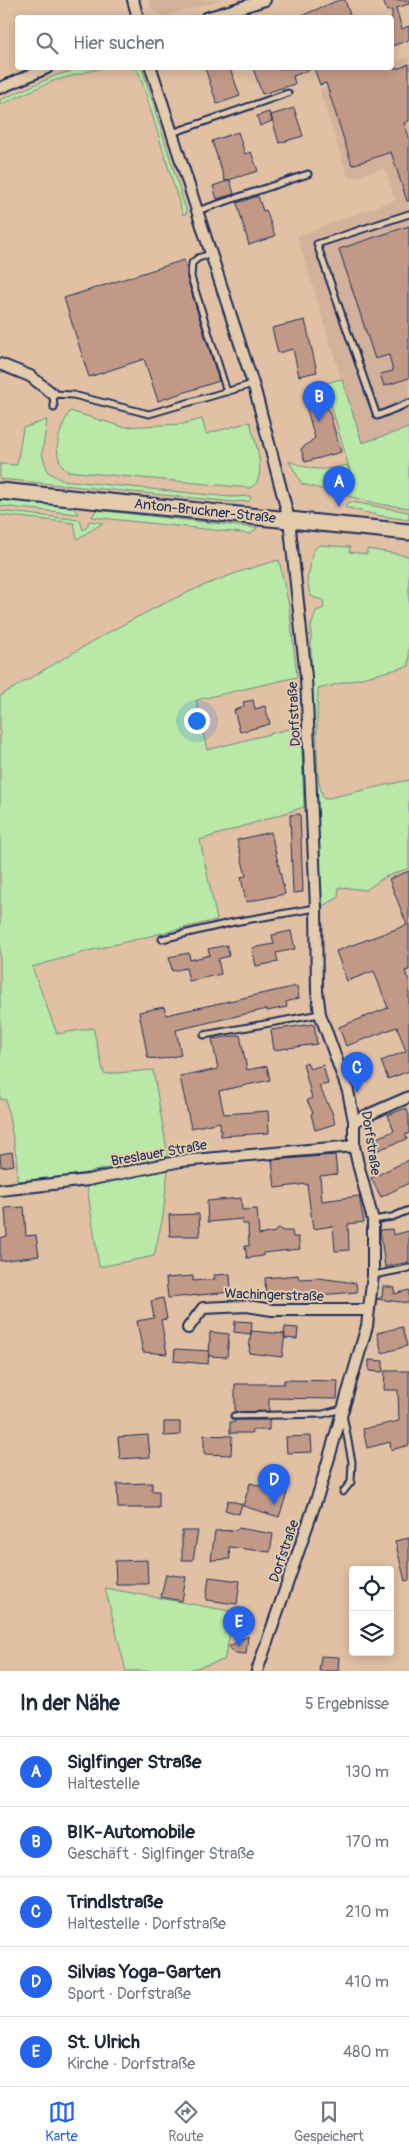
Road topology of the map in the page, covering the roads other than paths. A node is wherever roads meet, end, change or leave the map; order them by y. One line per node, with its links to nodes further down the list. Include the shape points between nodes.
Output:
1 (133, 0): 3 (street)
2 (265, 0): 4 (street)
3 (137, 15)
4 (216, 15)
5 (42, 70): 7 (street)
6 (152, 70): 9 (street, Dorfstraße)
7 (0, 88)
8 (288, 93): 9 (lane)
9 (172, 133): 11 (street, Dorfstraße)
10 (308, 174): 11 (lane)
11 (197, 211): 13 (street, Dorfstraße)
12 (409, 214): 18 (lane, via 317,244 377,416)
13 (211, 254): 15 (street, Dorfstraße); 16 (lane, via 192,263 191,277)
14 (0, 364): 17 (street, via 30,376)
15 (253, 384): 16 (lane); 21 (street, Dorfstraße)
16 (227, 392): 17 (lane, via 149,414 73,395)
17 (53, 394): 19 (lane)
18 (409, 403)
19 (54, 408)
20 (0, 490): 21 (main road, Anton-Bruckner-Straße)
21 (289, 519): 22 (main road, Anton-Bruckner-Straße); 23 (street, Dorfstraße, via 306,677)
22 (409, 532)
23 (316, 908): 24 (lane); 25 (street, Dorfstraße)
24 (162, 939)
25 (320, 1014): 26 (lane); 28 (street, Dorfstraße, via 348,1091)
26 (204, 1035)
27 (409, 1097): 28 (street)
28 (354, 1121): 29 (street, Dorfstraße)
29 (354, 1146): 30 (street, Breslauer Straße, via 181,1161 88,1180); 32 (street, Dorfstraße)
30 (0, 1190)
31 (409, 1210): 32 (lane)
32 (373, 1220): 34 (street, Dorfstraße)
33 (409, 1268): 34 (lane)
34 (373, 1275): 35 (street, Dorfstraße)
35 (370, 1310): 36 (street, Wachingerstraße, via 272,1310 247,1306 203,1308); 37 (street, Dorfstraße)
36 (188, 1328)
37 (342, 1409): 38 (lane, via 323,1414); 39 (lane, via 352,1462 351,1482); 40 (street, Dorfstraße, via 320,1489)
38 (234, 1416)
39 (343, 1492)
40 (257, 1671)

